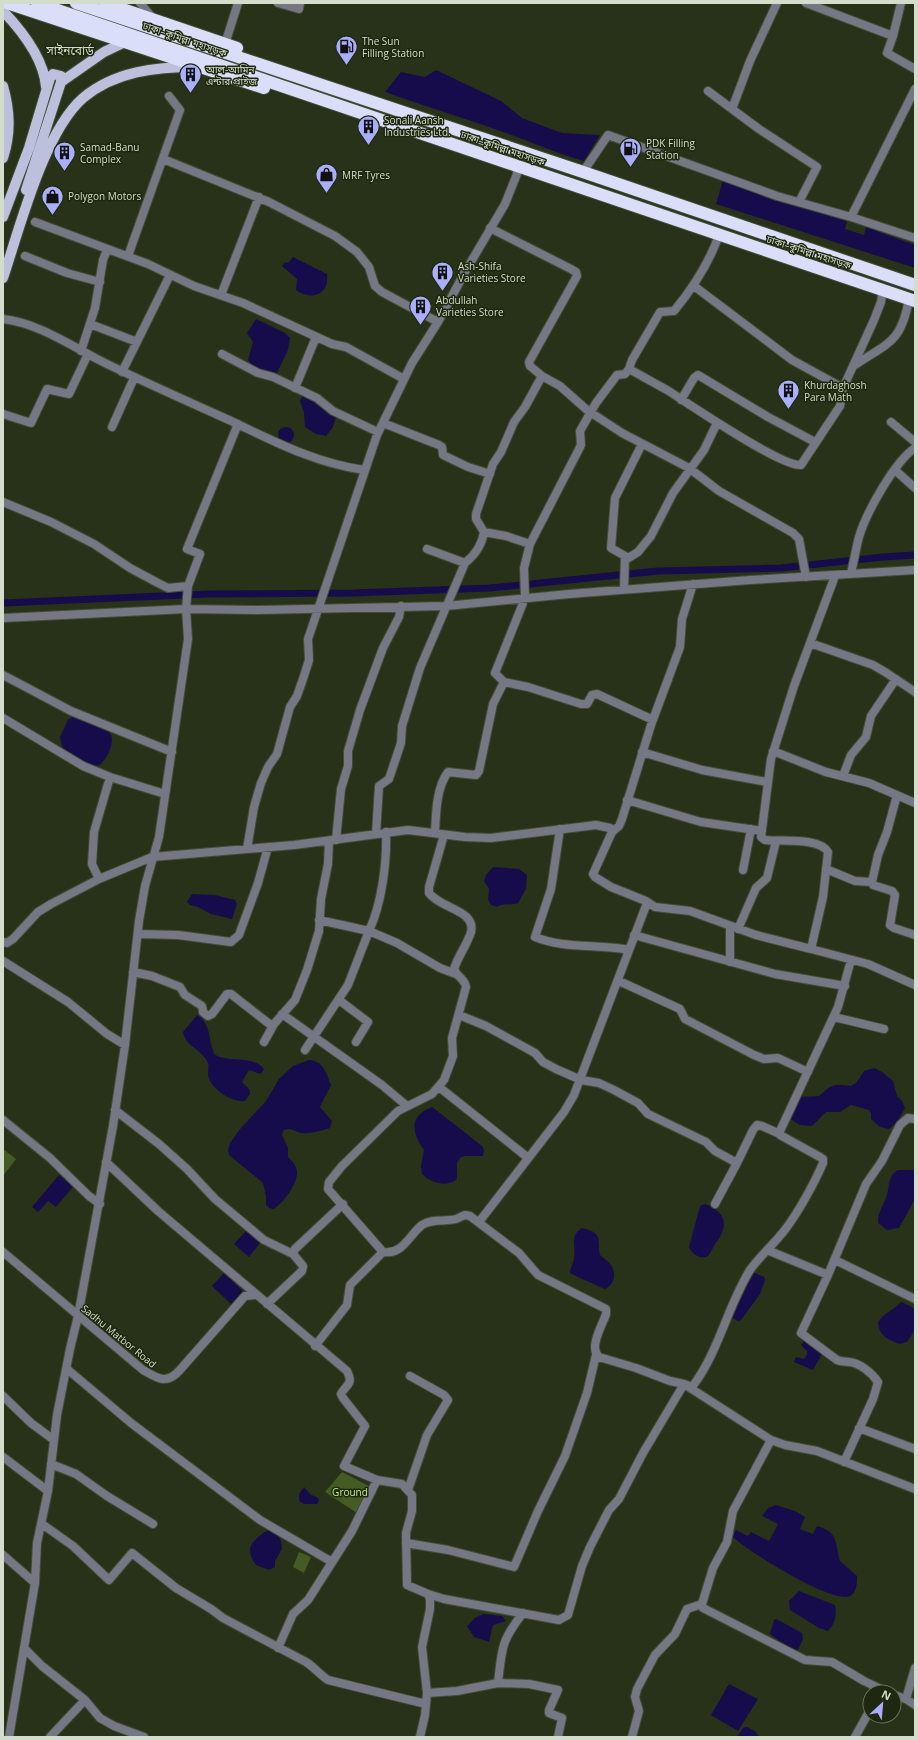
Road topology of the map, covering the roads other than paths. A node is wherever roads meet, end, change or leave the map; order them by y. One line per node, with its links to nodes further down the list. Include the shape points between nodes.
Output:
1 (7, 3): 15 (highway)
2 (37, 3): 27 (highway, ঢাকা–কুমিল্লা মহাসড়ক)
3 (76, 3): 25 (highway, ঢাকা–কুমিল্লা মহাসড়ক)
4 (105, 3): 13 (highway)
5 (140, 3): 13 (street)
6 (238, 3): 16 (street)
7 (278, 3): 8 (street, via 299,9)
8 (300, 3)
9 (777, 3): 26 (street)
10 (806, 3): 14 (street)
11 (901, 3): 14 (street)
12 (3, 11): 22 (main road, via 32,48 43,74)
13 (156, 20): 16 (highway)
14 (893, 36): 18 (street, via 886,53)
15 (125, 42): 17 (highway); 19 (main road, via 104,52)
16 (225, 44): 25 (highway, via 338,82)
17 (202, 68): 27 (highway, via 346,115); 46 (main road, via 156,68 128,74 94,90 73,108 42,164)
18 (915, 69)
19 (61, 82): 22 (main road, via 61,76 53,74); 42 (main road)
20 (3, 86): 28 (main road, via 8,113)
21 (915, 89): 36 (street)
22 (46, 91): 35 (main road, via 29,148)
23 (708, 91): 26 (street)
24 (169, 96): 30 (street, via 180,110)
25 (383, 105): 32 (highway, ঢাকা–কুমিল্লা মহাসড়ক)
26 (732, 108): 34 (street, via 759,129 817,166)
27 (382, 120): 31 (highway, ঢাকা–কুমিল্লা মহাসড়ক)
28 (6, 129): 29 (main road)
29 (3, 158)
30 (163, 160): 33 (street); 44 (street)
31 (517, 166): 38 (street, via 512,189); 39 (highway, ঢাকা–কুমিল্লা মহাসড়ক)
32 (583, 172): 34 (street, via 608,135); 48 (highway, ঢাকা–কুমিল্লা মহাসড়ক)
33 (259, 197): 51 (street); 54 (street, via 347,244 369,267 375,286)
34 (799, 202): 36 (street)
35 (3, 217)
36 (851, 217): 40 (street)
37 (35, 222): 41 (street)
38 (490, 228): 54 (street); 63 (street, via 576,272 575,280 529,362)
39 (719, 235): 49 (street, via 715,248); 50 (highway, ঢাকা–কুমিল্লা মহাসড়ক)
40 (915, 238)
41 (107, 250): 44 (street); 47 (street, via 102,260)
42 (3, 256)
43 (25, 256): 47 (street, via 67,273)
44 (128, 256): 45 (street)
45 (170, 275): 51 (street); 57 (street)
46 (3, 278)
47 (100, 282): 55 (street)
48 (915, 285)
49 (694, 286): 61 (street, via 674,311 660,312); 67 (street, via 792,360)
50 (883, 289): 52 (highway, ঢাকা–কুমিল্লা মহাসড়ক); 60 (street, via 881,302)
51 (221, 295): 56 (street)
52 (912, 300): 60 (street, via 901,329 893,340)
53 (3, 319): 58 (street, via 58,339)
54 (438, 322): 65 (street)
55 (90, 324): 57 (street); 58 (street)
56 (316, 337): 65 (street, via 346,347); 66 (street)
57 (137, 342): 62 (street)
58 (84, 353): 62 (street); 70 (street, via 69,394 47,388 31,423)
59 (222, 354): 66 (street)
60 (855, 365): 67 (street)
61 (629, 369): 68 (street); 69 (street, via 625,374 616,375)
62 (122, 372): 64 (street)
63 (542, 376): 69 (street, via 560,386); 84 (street, via 514,422)
64 (134, 378): 74 (street); 75 (street)
65 (404, 378): 72 (street)
66 (294, 388): 76 (street, via 317,398 333,411)
67 (843, 388): 77 (street, via 840,406)
68 (681, 400): 73 (street); 77 (street, via 698,375)
69 (591, 413): 79 (street); 88 (street, via 580,431 581,445 578,452)
70 (3, 414)
71 (891, 422): 78 (street)
72 (382, 423): 76 (street); 84 (street, via 439,444 443,455)
73 (717, 423): 77 (street, via 796,465 801,465); 81 (street, via 704,450)
74 (238, 424): 82 (street, via 312,458); 97 (street, via 187,549 200,554)
75 (112, 427)
76 (378, 432): 82 (street)
77 (815, 442)
78 (915, 442)
79 (642, 444): 81 (street); 90 (street, via 617,492 614,505 611,548 625,556)
80 (915, 448): 83 (street)
81 (689, 468): 90 (street, via 663,510 651,536 638,552); 95 (street, via 719,491 793,532 800,539)
82 (364, 470): 100 (street, via 357,498)
83 (895, 470): 85 (street); 93 (street, via 863,526)
84 (490, 474): 87 (street, via 476,514 476,520)
85 (915, 488)
86 (3, 502): 97 (street, via 94,544 130,568 168,588)
87 (484, 532): 88 (street); 91 (street, via 476,554)
88 (530, 544): 99 (street, via 524,573)
89 (427, 549): 91 (street)
90 (625, 560): 98 (street)
91 (465, 564): 102 (street, via 452,598)
92 (915, 570): 93 (street)
93 (851, 573): 94 (street)
94 (835, 576): 95 (street); 105 (street)
95 (806, 578): 96 (street)
96 (693, 584): 98 (street); 111 (street, via 682,619 680,647)
97 (188, 587): 103 (street)
98 (624, 587): 99 (street)
99 (525, 594): 102 (street); 108 (street, via 495,672)
100 (320, 604): 101 (street); 103 (street, via 258,610); 133 (street, via 308,639 309,660 297,696 290,707 277,754 268,767 258,793)
101 (401, 606): 102 (street); 130 (street, via 399,617 383,648 360,710 348,751 348,766)
102 (446, 606): 128 (street, via 410,696 402,726 401,743 388,779 379,786)
103 (186, 607): 104 (street); 113 (street, via 188,639)
104 (3, 618)
105 (810, 643): 107 (street, via 872,665); 112 (street)
106 (3, 676): 113 (street, via 71,711)
107 (896, 679): 109 (street); 115 (street, via 871,716 866,737 851,755)
108 (504, 682): 111 (street, via 581,704 587,704 592,695 597,694); 127 (street, via 493,704 479,771 476,775 448,772 445,776 440,792)
109 (915, 692)
110 (3, 718): 116 (street, via 73,761)
111 (653, 720): 114 (street)
112 (773, 751): 115 (street, via 814,768); 117 (street)
113 (172, 752): 118 (street)
114 (642, 752): 117 (street, via 702,770); 120 (street)
115 (842, 776): 119 (street, via 869,783)
116 (110, 777): 118 (street); 137 (street, via 94,832 92,864)
117 (767, 782): 124 (street)
118 (165, 794): 134 (street, via 159,837)
119 (897, 795): 121 (street); 138 (street)
120 (627, 800): 123 (street, via 701,822); 126 (street, via 619,826)
121 (915, 803)
122 (560, 829): 126 (street, via 596,825 610,828); 129 (street, via 491,838); 148 (street, via 551,889 535,936 556,943)
123 (751, 830): 124 (street); 136 (street)
124 (762, 831): 131 (street, via 761,837 765,840)
125 (386, 832): 127 (street, via 408,830); 128 (street); 142 (street, via 380,896)
126 (612, 832): 139 (street, via 593,874 611,886)
127 (435, 833): 129 (street)
128 (376, 834): 130 (street)
129 (444, 835): 153 (street, via 429,893 436,900 469,918 472,923 454,969)
130 (332, 840): 132 (street); 140 (street)
131 (776, 841): 135 (street, via 814,843 825,847 828,852); 141 (street, via 767,878 756,888)
132 (268, 847): 133 (street); 143 (street, via 239,935 232,942 178,935)
133 (247, 849): 134 (street)
134 (152, 857): 137 (street); 143 (street)
135 (826, 869): 138 (street, via 855,881); 147 (street, via 823,897)
136 (743, 870)
137 (99, 879): 146 (street, via 38,912 14,939)
138 (872, 882): 145 (street, via 873,885 892,891 895,895 890,925)
139 (647, 903): 141 (street, via 664,909 695,913); 144 (street)
140 (319, 920): 142 (street); 158 (street, via 304,981 295,1000)
141 (734, 928): 147 (street); 151 (street)
142 (369, 931): 153 (street); 157 (street, via 353,973)
143 (138, 934): 152 (street)
144 (634, 935): 148 (street); 151 (street)
145 (915, 935)
146 (3, 943)
147 (811, 949): 149 (street)
148 (629, 950): 154 (street)
149 (851, 960): 155 (street, via 882,969); 156 (street)
150 (3, 961): 166 (street, via 62,998 107,1034)
151 (730, 962): 156 (street, via 775,974)
152 (133, 972): 161 (street, via 180,987 185,995 202,1006 203,1012 208,1016 227,994 231,994); 166 (street)
153 (456, 974): 159 (street, via 466,983)
154 (619, 981): 168 (street, via 673,1005 680,1009 685,1019 754,1055 764,1059 778,1058); 169 (street)
155 (915, 985)
156 (845, 986): 160 (street)
157 (339, 1000): 163 (street); 165 (street, via 368,1022)
158 (282, 1014): 161 (street); 163 (street)
159 (459, 1015): 169 (street, via 486,1026 535,1053 543,1062); 170 (street, via 452,1038 452,1060)
160 (834, 1016): 162 (street); 168 (street)
161 (272, 1026): 164 (street)
162 (884, 1029)
163 (314, 1037): 167 (street); 171 (street)
164 (264, 1042)
165 (356, 1042)
166 (125, 1044): 172 (street)
167 (305, 1050)
168 (808, 1072): 175 (street)
169 (580, 1080): 176 (street, via 564,1112); 178 (street, via 599,1083 614,1090 638,1103 648,1114 706,1142 715,1151)
170 (439, 1087): 171 (street, via 432,1094); 176 (street)
171 (407, 1106): 180 (street, via 398,1111 372,1136 329,1182 328,1189)
172 (115, 1110): 177 (street); 186 (street, via 176,1159 215,1199 264,1240)
173 (915, 1119): 187 (street, via 908,1118 900,1125 882,1162 866,1184)
174 (3, 1120): 179 (street, via 50,1158)
175 (780, 1134): 178 (street, via 757,1125); 183 (street, via 823,1159 823,1163 790,1224)
176 (528, 1157): 182 (street)
177 (106, 1162): 179 (street); 189 (street)
178 (737, 1163): 181 (street)
179 (100, 1204): 192 (street)
180 (343, 1204): 185 (street); 186 (street, via 304,1239)
181 (715, 1204)
182 (479, 1222): 185 (street, via 465,1215 456,1219 425,1223 398,1249 390,1253); 194 (street, via 519,1252 538,1275 606,1309 596,1343)
183 (767, 1250): 188 (street); 197 (street, via 744,1282 713,1353 697,1380 692,1387)
184 (3, 1252): 192 (street, Sadhu Matbor Road)
185 (383, 1252): 193 (street, via 350,1285 347,1305)
186 (293, 1254): 191 (street, via 303,1266 302,1271)
187 (835, 1260): 188 (street); 190 (street)
188 (828, 1275): 199 (street, via 801,1334 833,1357 855,1364 878,1382)
189 (255, 1295): 191 (street); 192 (street, Sadhu Matbor Road, via 245,1296 179,1371 167,1380 143,1370)
190 (915, 1299)
191 (266, 1304): 193 (street)
192 (78, 1316): 195 (street)
193 (316, 1346): 206 (street, via 347,1371 350,1379 342,1394 343,1398 365,1426 344,1466)
194 (596, 1355): 197 (street, via 610,1362); 212 (street, via 587,1393 565,1456 514,1567 448,1550)
195 (67, 1369): 200 (street); 214 (street, via 130,1423 260,1520)
196 (410, 1376): 208 (street, via 444,1395 448,1400 427,1435)
197 (684, 1384): 201 (street); 218 (street, via 643,1453 620,1499 609,1510 590,1547 568,1615 559,1620)
198 (3, 1396): 200 (street, via 31,1423)
199 (860, 1428): 202 (street); 204 (street)
200 (54, 1440): 205 (street)
201 (770, 1440): 204 (street, via 817,1451); 217 (street, via 733,1511 727,1542 713,1568)
202 (915, 1449)
203 (3, 1457): 209 (street)
204 (844, 1462): 207 (street)
205 (52, 1464): 209 (street); 211 (street, via 76,1474)
206 (377, 1480): 208 (street, via 397,1483); 214 (street, via 352,1531)
207 (915, 1489)
208 (408, 1490): 212 (street, via 413,1502)
209 (48, 1491): 210 (street)
210 (42, 1524): 215 (street, via 37,1543); 220 (street, via 73,1546 109,1580 132,1553 176,1588 223,1618)
211 (154, 1524)
212 (406, 1543): 216 (street, via 407,1585)
213 (3, 1555): 215 (street)
214 (332, 1562): 220 (street, via 308,1600 293,1614)
215 (35, 1583): 219 (street)
216 (428, 1594): 218 (street); 224 (street, via 430,1608 422,1647)
217 (702, 1604): 223 (street, via 706,1611 804,1660 826,1661 839,1665); 236 (street, via 687,1609 675,1634 655,1655 642,1678 635,1697 639,1710)
218 (524, 1613): 222 (street, via 509,1630 504,1642)
219 (24, 1648): 227 (street, via 42,1666); 231 (street)
220 (278, 1648): 228 (street, via 313,1667 328,1680)
221 (915, 1668): 226 (street)
222 (498, 1683): 224 (street, via 457,1691); 235 (street, via 529,1684 558,1690 549,1710 562,1718)
223 (870, 1684)
224 (427, 1693): 228 (street)
225 (902, 1698): 226 (street)
226 (906, 1699): 229 (street)
227 (85, 1700): 232 (street); 233 (street, via 106,1722)
228 (426, 1704): 234 (street)
229 (915, 1704)
230 (862, 1724): 237 (street)
231 (9, 1737)
232 (50, 1737)
233 (144, 1737)
234 (420, 1737)
235 (558, 1737)
236 (632, 1737)
237 (855, 1737)

